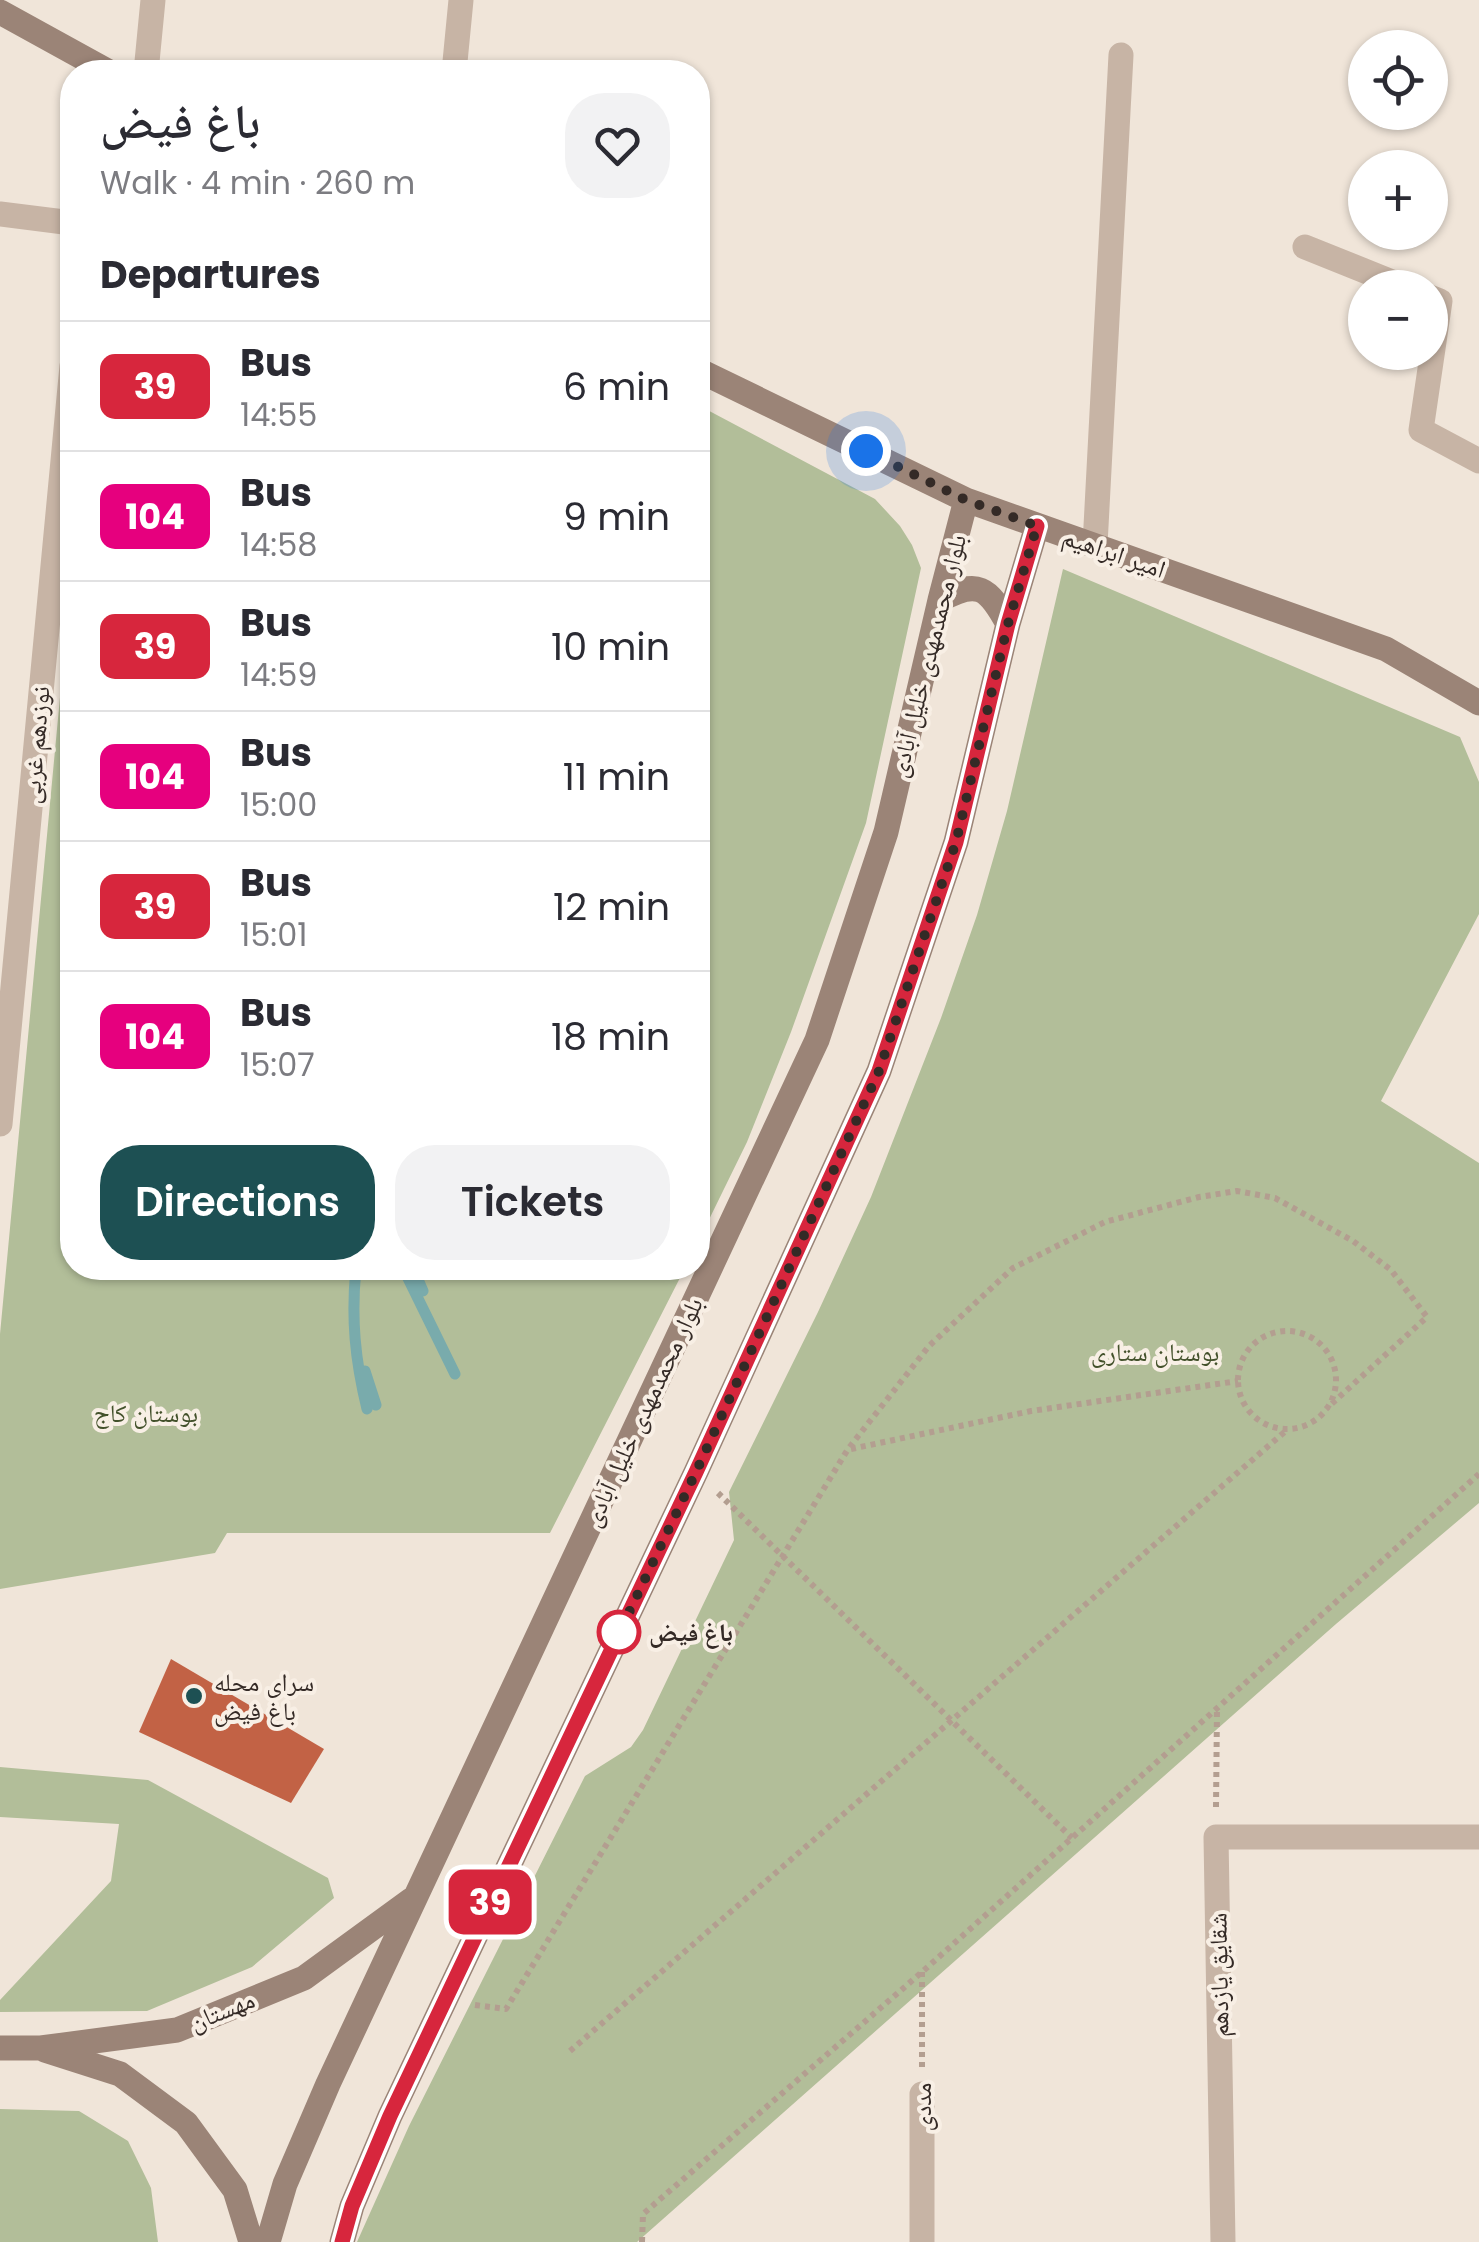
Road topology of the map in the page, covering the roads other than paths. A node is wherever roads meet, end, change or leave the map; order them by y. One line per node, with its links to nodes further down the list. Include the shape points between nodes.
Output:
1 (153, 0): 6 (street)
2 (462, 0): 7 (street)
3 (0, 12): 5 (main road)
4 (1122, 56): 18 (street)
5 (85, 60)
6 (147, 60)
7 (455, 60)
8 (0, 214): 9 (street)
9 (60, 222)
10 (1306, 247): 11 (street)
11 (1362, 270)
12 (1430, 370): 14 (street, via 1421,430)
13 (710, 376): 16 (main road, امیر ابراهیم)
14 (1479, 460)
15 (60, 492): 22 (street, نوزدهم غربی)
16 (966, 500): 17 (main road, امیر ابراهیم); 19 (main road, بلوار محمدمهدی خلیل آبادی)
17 (1037, 526): 18 (main road, امیر ابراهیم); 20 (main road)
18 (1095, 545): 21 (main road, امیر ابراهیم, via 1386,649)
19 (940, 600): 20 (main road, via 961,588 980,589); 23 (main road, بلوار محمدمهدی خلیل آبادی, via 886,832 817,1040)
20 (1008, 624): 32 (main road, via 956,842 879,1071 390,2116)
21 (1479, 704)
22 (0, 1124)
23 (710, 1268)
24 (704, 1280): 26 (main road, بلوار محمدمهدی خلیل آبادی)
25 (1479, 1836): 34 (street, شقایق یازدهم, via 1216,1837)
26 (415, 1896): 28 (main road, مهستان, via 304,1978 176,2030); 31 (main road, بلوار محمدمهدی خلیل آبادی, via 285,2184)
27 (0, 2048): 28 (main road, مهستان)
28 (40, 2048): 30 (main road, via 120,2074 186,2123 235,2190)
29 (922, 2094): 33 (street, مددی)
30 (251, 2242)
31 (268, 2242)
32 (342, 2242)
33 (922, 2242)
34 (1224, 2242)

